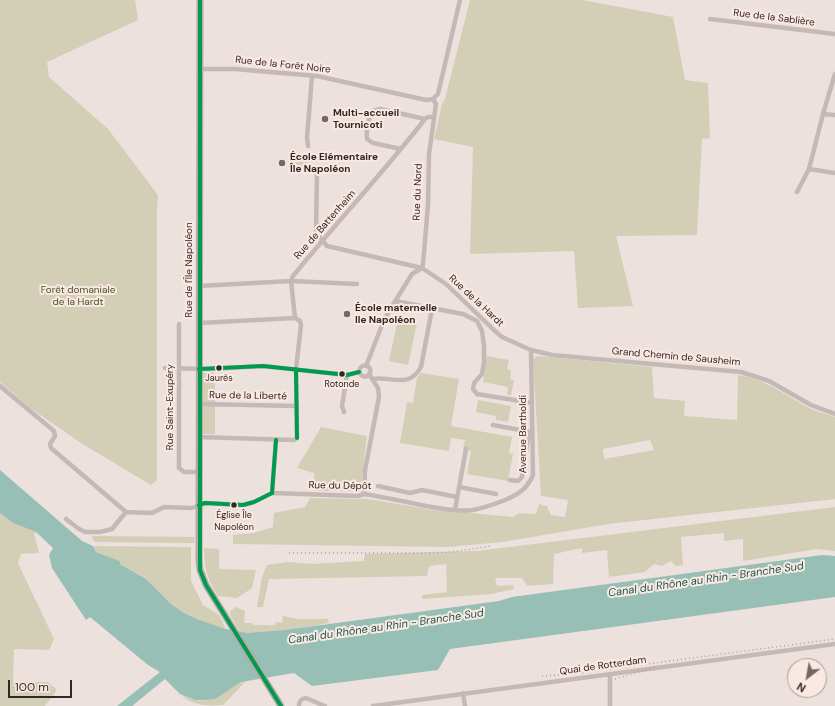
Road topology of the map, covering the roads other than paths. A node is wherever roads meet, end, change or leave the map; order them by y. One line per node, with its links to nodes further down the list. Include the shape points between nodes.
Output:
1 (200, 0): 5 (main road, Rue de l'Île Napoléon)
2 (460, 0): 8 (street, via 438,94)
3 (710, 19): 4 (street, Rue de la Sablière)
4 (835, 34)
5 (200, 69): 6 (street, Rue de la Forêt Noire, via 235,69); 25 (main road, Rue de l'Île Napoléon)
6 (312, 76): 8 (street, Rue de la Forêt Noire, via 426,100); 13 (street)
7 (835, 76): 9 (street)
8 (433, 99): 11 (street, via 436,104)
9 (823, 114): 10 (street); 15 (street)
10 (835, 115)
11 (434, 117): 12 (street); 21 (street, Rue du Nord, via 429,154)
12 (425, 119): 14 (street, Rue de Battenheim); 14 (street, via 380,109 373,111 370,115 367,139 373,143)
13 (308, 146)
14 (401, 149): 19 (street, Rue de Battenheim)
15 (809, 169): 17 (street); 18 (street)
16 (318, 172): 19 (street, via 316,233)
17 (835, 173)
18 (797, 192)
19 (322, 242): 20 (street, Rue de la Hardt, via 327,246); 23 (street, Rue de Battenheim, via 293,276)
20 (409, 265): 21 (street, Rue de la Hardt); 22 (street)
21 (422, 268): 22 (street); 31 (street, Rue de la Hardt, via 446,284 498,334)
22 (412, 274): 26 (street)
23 (292, 281): 24 (street); 25 (street); 28 (street)
24 (357, 284)
25 (199, 286): 29 (main road, Rue de l'Île Napoléon)
26 (395, 301): 27 (street); 32 (street, via 384,320)
27 (432, 309): 40 (street, via 422,363 417,373 405,380); 42 (street, via 463,314 474,320 481,328 484,362 482,374 474,383 474,392)
28 (295, 318): 29 (street); 36 (street, via 301,325)
29 (199, 323): 35 (main road, Rue de l'Île Napoléon)
30 (179, 324): 34 (street, Rue Saint-Exupéry)
31 (531, 350): 42 (street, Avenue Bartholdi); 46 (street, Grand Chemin de Sausheim, via 552,355 741,372 769,381 811,405)
32 (366, 366): 37 (street, via 361,367); 38 (street, via 370,370)
33 (165, 368): 34 (street)
34 (178, 369): 35 (street); 54 (street, Rue Saint-Exupéry, via 179,468 184,472)
35 (199, 369): 36 (street, via 263,366); 43 (main road, Rue de l'Île Napoléon)
36 (296, 369): 39 (street); 44 (street)
37 (359, 372): 38 (street, via 364,377); 39 (street)
38 (369, 374): 40 (street)
39 (347, 375): 45 (street, via 342,406)
40 (373, 379): 59 (street, via 379,397)
41 (0, 386): 64 (street, via 54,431 56,436 50,444 51,448)
42 (532, 403): 48 (street, Avenue Bartholdi)
43 (199, 404): 44 (street, Rue de la Liberté); 49 (main road, Rue de l'Île Napoléon)
44 (297, 406): 50 (street, via 297,438)
45 (344, 412)
46 (835, 414)
47 (493, 425): 48 (street)
48 (531, 432): 52 (street); 53 (street, Avenue Bartholdi)
49 (199, 438): 50 (street); 54 (main road, Rue de l'Île Napoléon)
50 (276, 440): 58 (street)
51 (466, 449): 57 (street)
52 (525, 462): 53 (street); 55 (street, via 521,480)
53 (534, 464): 63 (street, Avenue Bartholdi, via 534,475 530,484 513,497 474,510)
54 (199, 472): 62 (main road, Rue de l'Île Napoléon)
55 (510, 480)
56 (378, 486): 61 (street, via 410,493 422,490)
57 (459, 487): 60 (street); 61 (street)
58 (272, 493): 59 (street, Rue du Dépôt, via 358,496); 62 (street, via 244,505)
59 (364, 494): 63 (street, Rue du Dépôt)
60 (496, 494)
61 (457, 497): 63 (street)
62 (199, 505): 64 (street, via 192,508 164,508 152,513); 70 (main road, Rue de l'Île Napoléon, via 199,561 206,585)
63 (455, 510)
64 (126, 512): 65 (street, via 112,528 100,532 85,532)
65 (66, 519)
66 (835, 644): 67 (street, Quai de Rotterdam)
67 (610, 674): 68 (street, Quai de Rotterdam); 74 (street)
68 (464, 696): 72 (street, Quai de Rotterdam); 73 (street)
69 (299, 704): 71 (street, via 306,698)
70 (281, 706)
71 (326, 706)
72 (373, 706)
73 (465, 706)
74 (610, 706)

